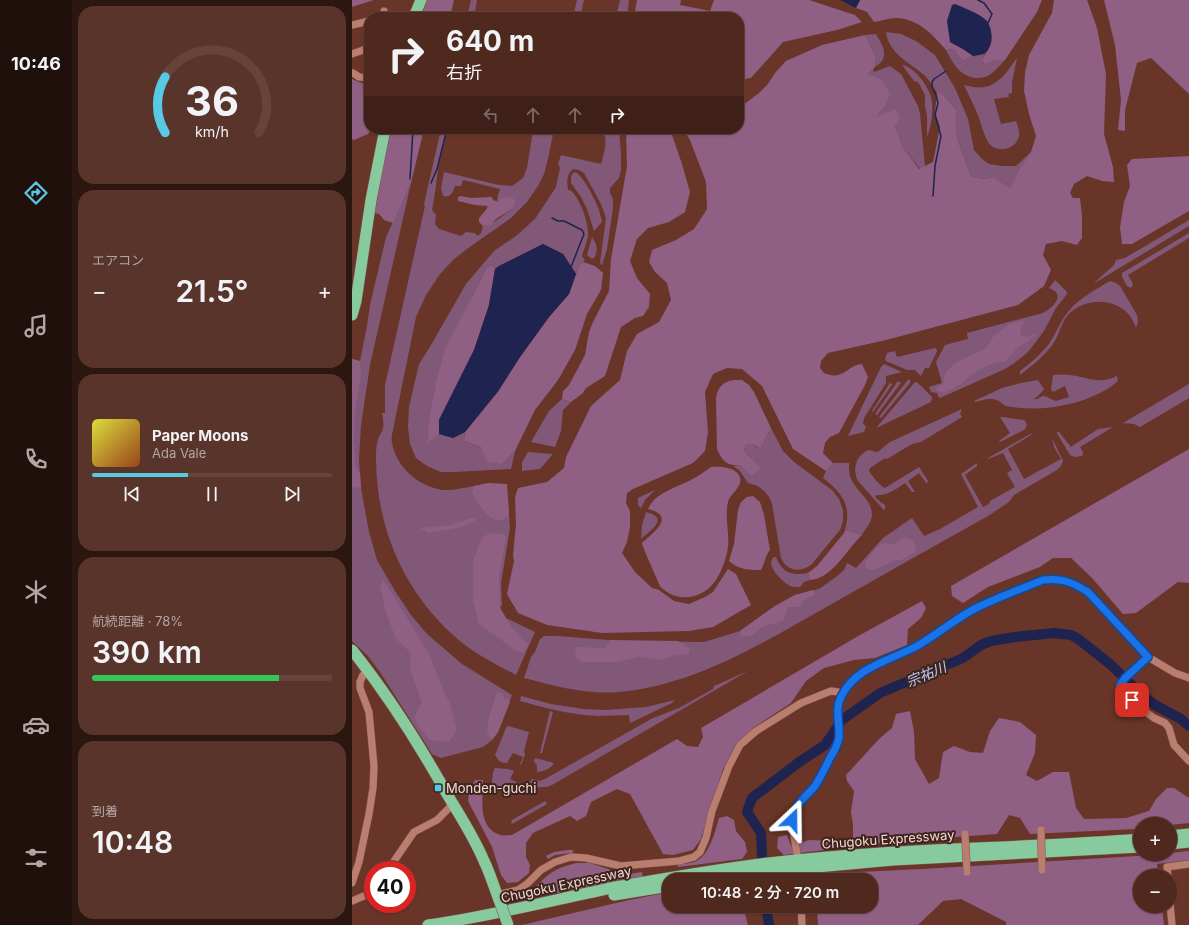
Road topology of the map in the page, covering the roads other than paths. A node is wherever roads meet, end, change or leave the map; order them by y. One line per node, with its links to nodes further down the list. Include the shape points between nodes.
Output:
1 (421, 0): 2 (highway)
2 (416, 12)
3 (364, 22): 4 (street)
4 (352, 25)
5 (364, 50): 6 (street)
6 (352, 54)
7 (353, 73): 8 (street)
8 (364, 78)
9 (384, 134): 10 (highway)
10 (352, 315)
11 (352, 650): 13 (highway)
12 (1148, 657): 14 (street); 15 (street, via 1088,592 1063,580 1043,580 979,607 918,646 877,664 856,678); 16 (street, via 1120,685 1124,693 1140,708 1165,723 1174,746)
13 (369, 671): 17 (highway); 35 (street, via 363,675 360,688 369,712 374,766 373,788 361,855)
14 (1189, 678)
15 (842, 695): 26 (street, via 838,708 837,745 815,786 796,806 793,813); 38 (street, via 831,691 801,703 756,731 740,745 712,811 706,838 700,852 694,857 679,861 621,866 571,857 541,870 528,884 518,890)
16 (1189, 761)
17 (453, 804): 27 (street, via 437,820 414,832); 38 (highway, via 470,832)
18 (1041, 830): 32 (street, bridge)
19 (966, 834): 33 (street, bridge)
20 (1189, 834): 21 (highway)
21 (1177, 835)
22 (1133, 839): 29 (highway, Chugoku Expressway, via 892,852)
23 (1189, 842): 24 (highway)
24 (1177, 843)
25 (1133, 847): 29 (highway, Chugoku Expressway)
26 (797, 853)
27 (394, 861)
28 (1189, 864): 30 (street)
29 (771, 867): 31 (highway, Chugoku Expressway)
30 (1167, 869)
31 (751, 870): 34 (highway, Chugoku Expressway); 42 (highway, Chugoku Expressway, via 682,875)
32 (1042, 870)
33 (967, 872)
34 (738, 873)
35 (352, 883)
36 (662, 887): 43 (highway, Chugoku Expressway)
37 (364, 896): 39 (street)
38 (498, 897): 44 (highway, bridge)
39 (352, 901)
40 (801, 913): 45 (street)
41 (1171, 913): 46 (street)
42 (428, 925)
43 (473, 925)
44 (508, 925)
45 (802, 925)
46 (1172, 925)

